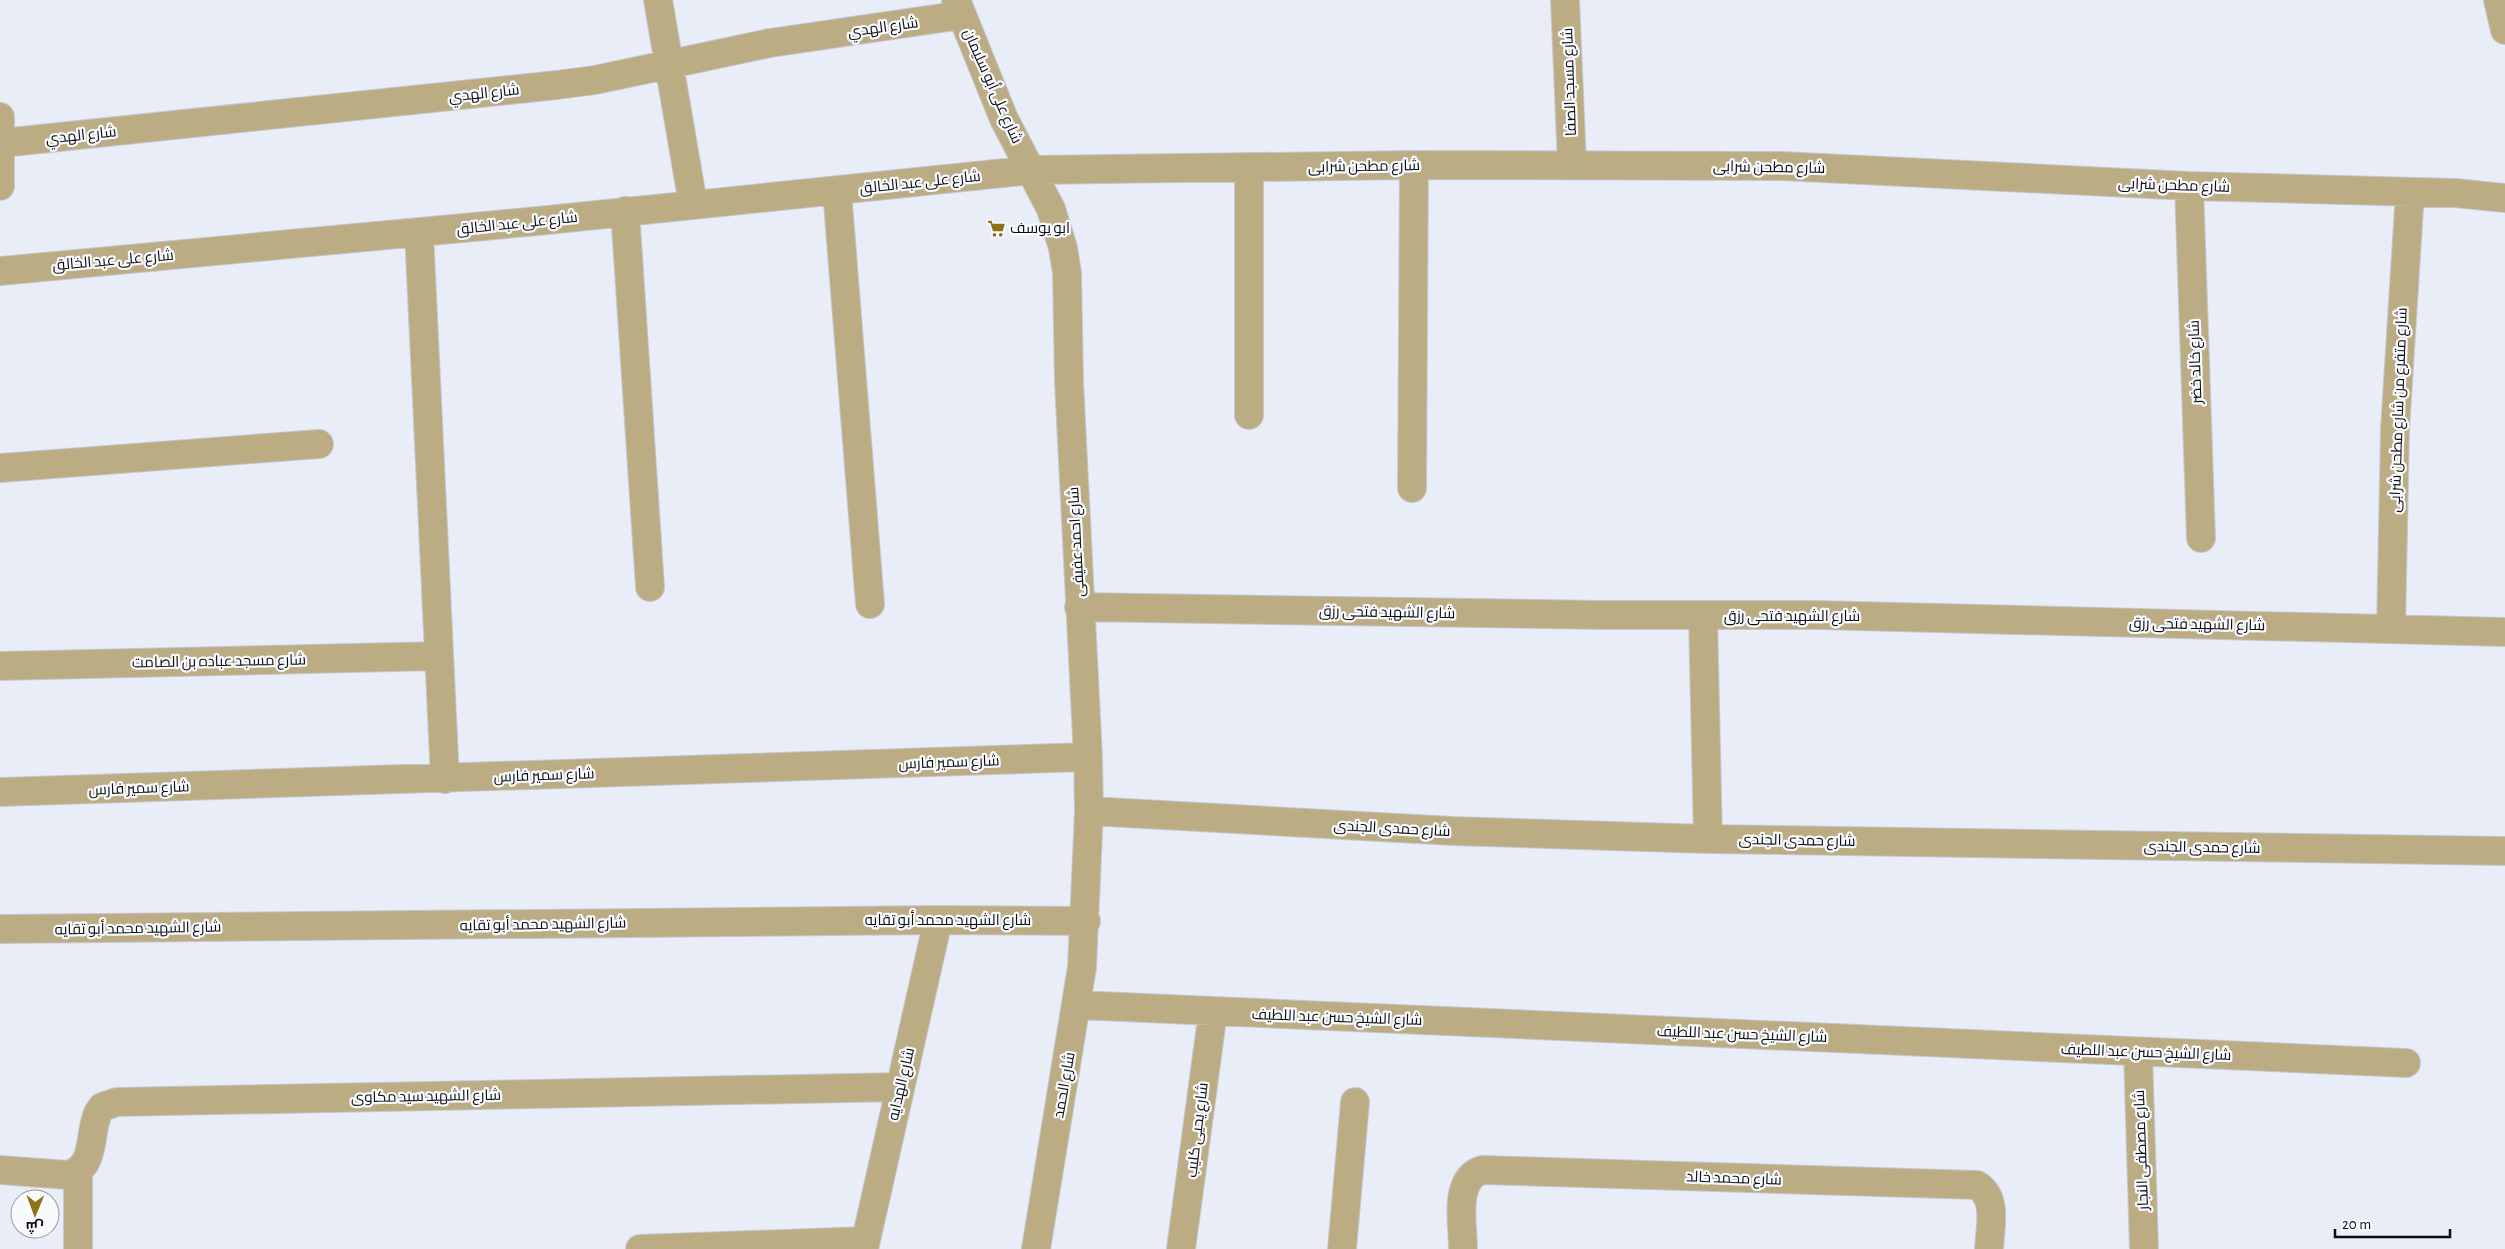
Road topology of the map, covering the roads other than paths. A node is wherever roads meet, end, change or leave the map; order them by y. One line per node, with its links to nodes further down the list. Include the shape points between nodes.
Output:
1 (658, 0): 6 (street)
2 (1565, 0): 9 (street, شارع مسجد الصفا)
3 (2498, 0): 5 (street)
4 (959, 8): 6 (street, شارع الهدي); 11 (street, شارع على أبو سليمان, via 1004,119)
5 (2505, 30)
6 (669, 63): 7 (street, شارع الهدي, via 557,85); 17 (street)
7 (1, 130): 12 (street)
8 (1414, 165): 9 (street, شارع مطحن شرابى); 10 (street, شارع مطحن شرابى); 24 (street)
9 (1572, 165): 13 (street, شارع مطحن شرابى, via 1782,166)
10 (1249, 167): 11 (street, شارع مطحن شرابى); 21 (street)
11 (1033, 170): 14 (street, شارع على عبد الخالق); 28 (street, شارع احمد عفيفى, via 1058,226 1067,273)
12 (0, 186)
13 (2189, 186): 15 (street, شارع مطحن شرابى); 25 (street, شارع خالد خضر)
14 (836, 191): 17 (street, شارع على عبد الخالق); 27 (street)
15 (2410, 192): 16 (street, شارع مطحن شرابى); 30 (street, شارع متفرع من شارع مطحن شرابى, via 2395,429)
16 (2505, 198)
17 (692, 204): 18 (street, شارع على عبد الخالق)
18 (625, 212): 19 (street, شارع على عبد الخالق); 26 (street)
19 (419, 232): 20 (street, شارع على عبد الخالق); 32 (street)
20 (0, 271)
21 (1249, 415)
22 (319, 444): 23 (street)
23 (0, 468)
24 (1412, 488)
25 (2201, 538)
26 (650, 587)
27 (870, 604)
28 (1079, 607): 29 (street, شارع الشهيد فتحى رزق); 34 (street, شارع احمد عفيفى)
29 (1702, 616): 30 (street, شارع الشهيد فتحى رزق, via 1816,615); 38 (street)
30 (2391, 629): 31 (street, شارع الشهيد فتحى رزق)
31 (2505, 632)
32 (439, 656): 33 (street, شارع مسجد عباده بن الصامت); 35 (street)
33 (0, 666)
34 (1088, 757): 35 (street, شارع سمير فارس); 37 (street, شارع احمد عفيفى)
35 (445, 779): 36 (street, شارع سمير فارس)
36 (0, 792)
37 (1089, 811): 38 (street, شارع حمدى الجندى, via 1453,831); 41 (street, شارع احمد عفيفى)
38 (1708, 839): 39 (street, شارع حمدى الجندى)
39 (2505, 851)
40 (938, 920): 41 (street, شارع الشهيد محمد أبو تقايه); 42 (street, شارع الشهيد محمد أبو تقايه); 47 (street, شارع الهدايه)
41 (1086, 920): 43 (street, شارع الحمد)
42 (0, 929)
43 (1077, 1005): 44 (street, شارع الشيخ حسن عبد اللطيف); 54 (street, شارع الحمد)
44 (1213, 1011): 45 (street, شارع الشيخ حسن عبد اللطيف); 55 (street, شارع يحيى كليب)
45 (2138, 1052): 46 (street, شارع الشيخ حسن عبد اللطيف); 59 (street, شارع مصطفى النجار)
46 (2406, 1063)
47 (900, 1087): 50 (street, شارع الشهيد سيد مكاوى, via 117,1102 102,1107 98,1113 85,1166); 51 (street, شارع الهدايه)
48 (1355, 1102): 56 (street)
49 (0, 1170): 50 (street, via 68,1175)
50 (78, 1172): 52 (street)
51 (865, 1245): 53 (street)
52 (78, 1249)
53 (640, 1249)
54 (1036, 1249)
55 (1181, 1249)
56 (1342, 1249)
57 (1463, 1249): 58 (street, شارع محمد خالد, via 1464,1186 1474,1173 1482,1170 1977,1185 1990,1198)
58 (1989, 1249)
59 (2144, 1249)

